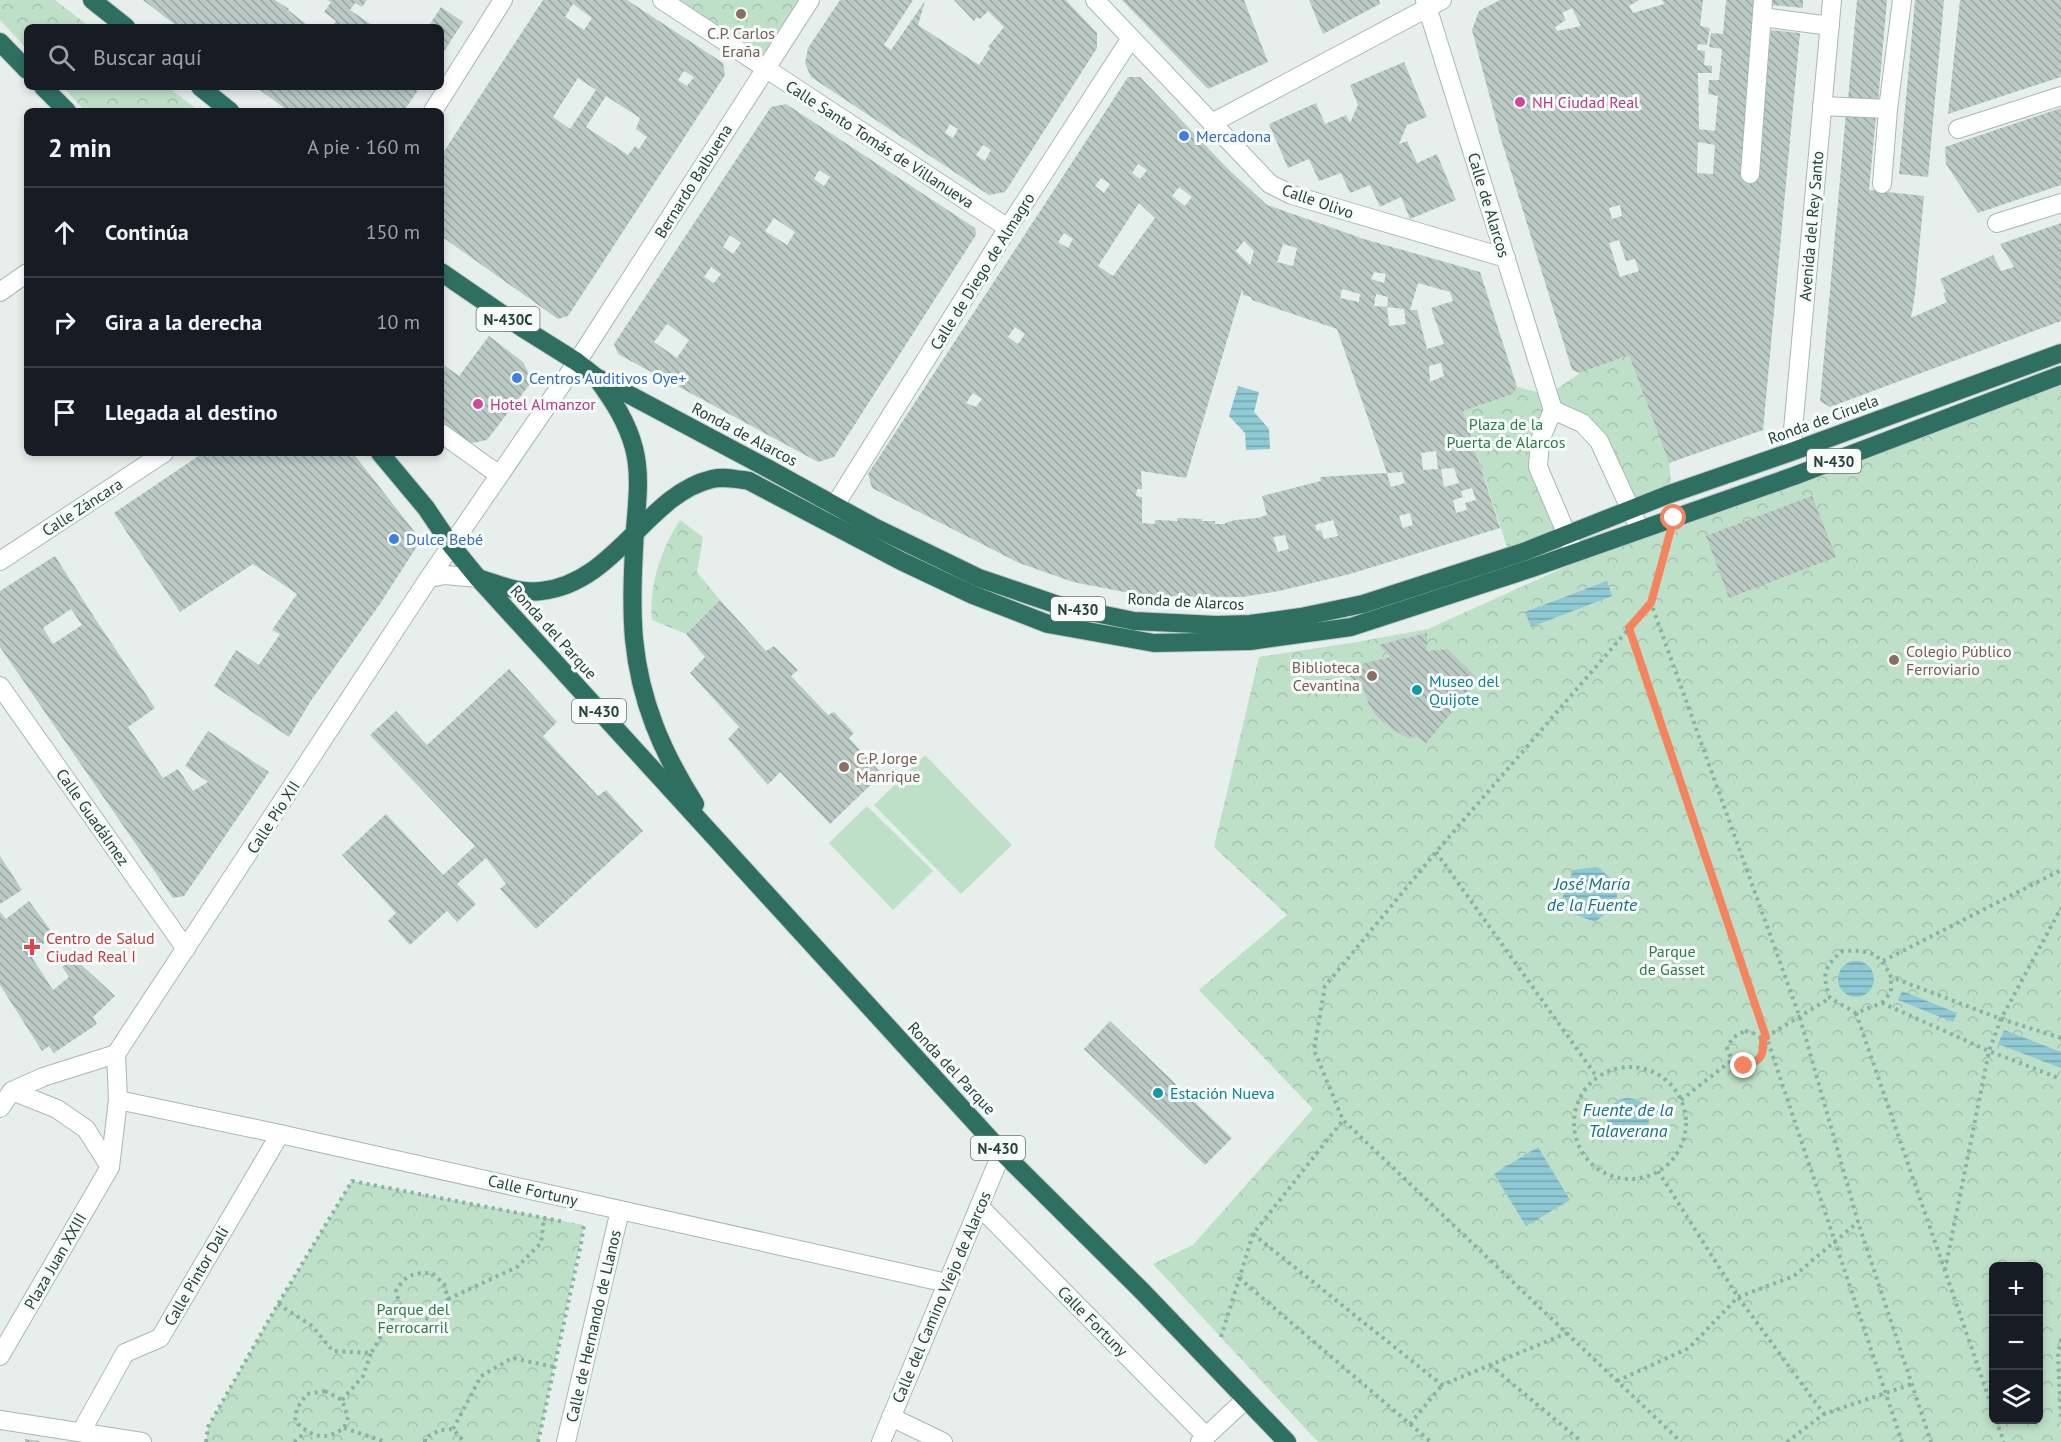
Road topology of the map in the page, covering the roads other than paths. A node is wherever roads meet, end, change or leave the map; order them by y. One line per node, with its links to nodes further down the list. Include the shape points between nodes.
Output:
1 (503, 0): 22 (street)
2 (662, 0): 15 (street, Calle Santo Tomás de Villanueva)
3 (810, 0): 15 (street, Bernardo Balbuena)
4 (1095, 0): 12 (street, Calle Olivo)
5 (1832, 0): 11 (street, Avenida del Rey Santo)
6 (1902, 0): 23 (street)
7 (103, 3): 10 (highway)
8 (1432, 3): 24 (street); 31 (street, Calle de Alarcos)
9 (1763, 9): 11 (street); 26 (street)
10 (123, 24)
11 (1830, 26): 19 (street, Avenida del Rey Santo)
12 (1131, 38): 24 (street, Calle Olivo); 30 (street, Calle de Diego de Almagro)
13 (0, 42): 14 (highway)
14 (24, 67)
15 (765, 68): 30 (street, Calle Santo Tomás de Villanueva); 36 (street, Bernardo Balbuena)
16 (47, 90): 20 (highway)
17 (204, 90): 21 (highway)
18 (2061, 96): 25 (street)
19 (1822, 106): 23 (street); 41 (street, Avenida del Rey Santo)
20 (64, 108)
21 (226, 108)
22 (435, 108)
23 (1888, 109): 27 (street)
24 (1212, 123): 31 (street, Calle Olivo, via 1270,184 1292,195)
25 (1958, 129)
26 (1749, 174)
27 (1882, 184)
28 (2061, 203): 29 (street)
29 (1997, 223)
30 (1008, 228): 45 (street, Calle de Diego de Almagro)
31 (1506, 258): 39 (street, Calle de Alarcos)
32 (444, 274): 36 (highway, N-430C)
33 (24, 275): 34 (street)
34 (0, 292)
35 (2061, 353): 41 (highway, Ronda de Ciruela / N-430)
36 (577, 362): 38 (highway); 44 (street, Bernardo Balbuena)
37 (2061, 375): 49 (highway, N-430)
38 (596, 377): 45 (highway, Ronda de Alarcos / N-430); 50 (highway, Ronda del Parque, via 616,405 634,451 638,477)
39 (1553, 410): 46 (street, via 1582,423 1599,441); 51 (street, via 1539,440 1538,467)
40 (444, 435): 44 (street)
41 (1791, 452): 46 (highway, Ronda de Ciruela / N-430)
42 (159, 456): 54 (street, Calle Záncara)
43 (383, 456): 52 (highway)
44 (501, 472): 52 (street, Calle Pío XII)
45 (835, 505): 47 (street, Calle de Diego de Almagro); 51 (highway, Ronda de Alarcos / N-430, via 979,578 1060,606 1134,621 1216,625 1301,617 1363,604)
46 (1631, 509): 48 (highway, Ronda de Ciruela / N-430); 49 (street)
47 (825, 522): 50 (highway, Ronda del Parque / N-430, via 748,481 713,479 680,494); 53 (highway, N-430, via 973,595 1048,624 1154,643 1250,641 1351,627)
48 (1599, 523): 51 (highway, Ronda de Alarcos / N-430)
49 (1640, 530): 53 (highway, N-430)
50 (635, 534): 55 (highway, Ronda del Parque, via 614,555 564,586 516,590); 58 (highway, Ronda del Parque, via 634,638 650,717 680,780)
51 (1568, 536): 53 (street)
52 (451, 545): 55 (highway); 56 (street, Calle Pío XII)
53 (1575, 553)
54 (0, 561)
55 (478, 578): 56 (street, via 445,575); 58 (highway, Ronda del Parque / N-430)
56 (429, 579): 59 (street, Calle Pío XII)
57 (0, 686): 59 (street, Calle Guadálmez)
58 (720, 844): 65 (highway, Ronda del Parque / N-430)
59 (186, 949): 60 (street, Calle Pío XII)
60 (116, 1054): 61 (street); 62 (street, Plaza Juan XXIII)
61 (12, 1091): 63 (street); 66 (street, via 57,1109 86,1128)
62 (118, 1100): 64 (street, Calle Fortuny); 66 (street, Plaza Juan XXIII)
63 (0, 1108)
64 (280, 1134): 68 (street, Calle Fortuny); 74 (street, Calle Pintor Dalí, via 160,1338 126,1353)
65 (1002, 1152): 67 (street, Calle del Camino Viejo de Alarcos); 71 (highway, Ronda del Parque / N-430)
66 (110, 1167): 70 (street, Plaza Juan XXIII)
67 (979, 1206): 69 (street, Calle del Camino Viejo de Alarcos); 75 (street, Calle Fortuny)
68 (620, 1210): 69 (street, Calle Fortuny); 77 (street, Calle de Hernando de Llanos)
69 (947, 1283): 72 (street, Calle del Camino Viejo de Alarcos)
70 (0, 1356)
71 (1246, 1399): 75 (street); 80 (highway, Ronda del Parque / N-430)
72 (891, 1417): 78 (street, Calle del Camino Viejo de Alarcos); 79 (street)
73 (0, 1420): 74 (street)
74 (81, 1432): 76 (street)
75 (1203, 1439)
76 (142, 1442)
77 (566, 1442)
78 (881, 1442)
79 (944, 1442)
80 (1287, 1442)

